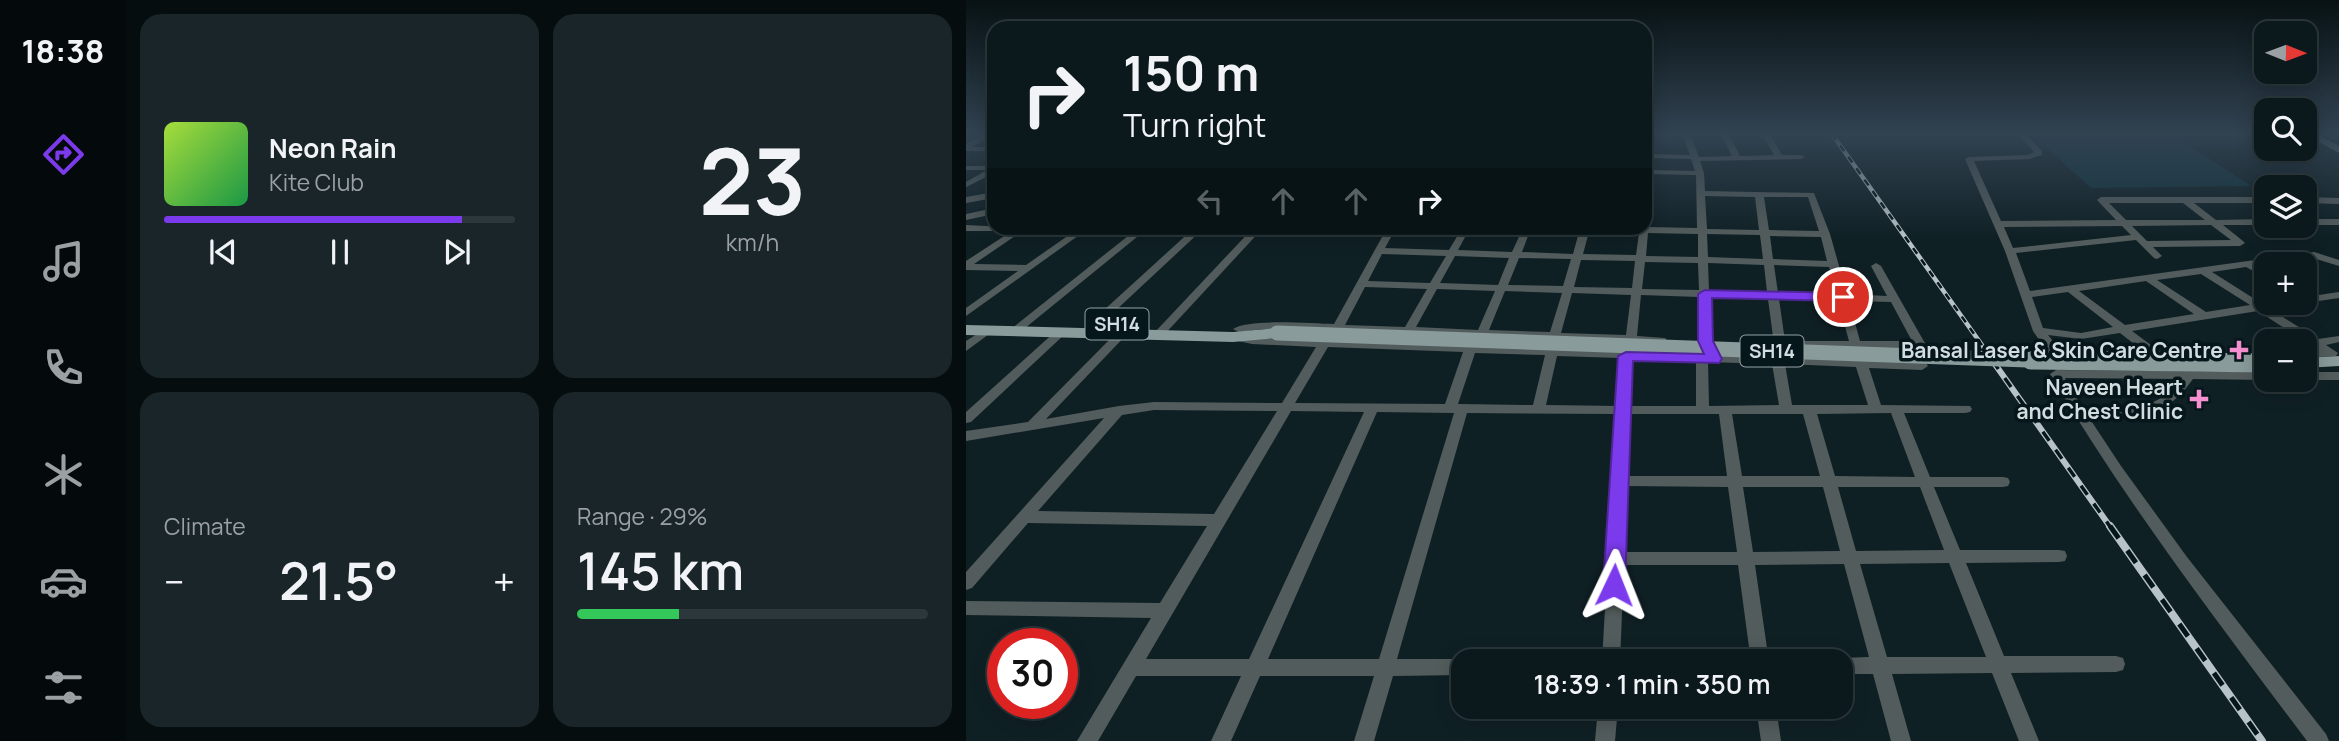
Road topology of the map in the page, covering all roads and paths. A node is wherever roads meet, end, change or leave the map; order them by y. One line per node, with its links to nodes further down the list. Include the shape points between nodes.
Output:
1 (1699, 169): 5 (street)
2 (1974, 169): 23 (street)
3 (987, 172): 6 (street)
4 (1652, 172): 5 (street)
5 (1700, 173): 7 (street)
6 (966, 185)
7 (1702, 193): 8 (street); 27 (street)
8 (1759, 194): 28 (street); 29 (street, via 1811,195)
9 (987, 196): 10 (street)
10 (966, 200)
11 (2185, 200): 12 (street); 18 (street, via 2101,200); 19 (street)
12 (2254, 200)
13 (2317, 200): 14 (street)
14 (2339, 201)
15 (987, 213): 17 (street)
16 (987, 214): 24 (street)
17 (966, 217)
18 (2119, 221): 19 (street); 23 (street); 40 (street)
19 (2212, 222): 20 (street); 40 (street, via 2240,243)
20 (2254, 222)
21 (2317, 222): 22 (street)
22 (2339, 222)
23 (1997, 223): 42 (street)
24 (966, 227): 25 (street)
25 (987, 227)
26 (1652, 229): 27 (street)
27 (1704, 231): 28 (street); 48 (street)
28 (1763, 233): 29 (street); 50 (street)
29 (1825, 234): 51 (street)
30 (1012, 235): 53 (street)
31 (1074, 235): 55 (street)
32 (1134, 235): 79 (street)
33 (1191, 235): 78 (street)
34 (1251, 235): 85 (street)
35 (1387, 235): 41 (street)
36 (1462, 235): 43 (street)
37 (1524, 235): 44 (street)
38 (1583, 235): 46 (street)
39 (1643, 235): 47 (street)
40 (2141, 241): 42 (street); 45 (street)
41 (1379, 251): 43 (street); 59 (street)
42 (2010, 251): 66 (street)
43 (1452, 254): 44 (street); 60 (street)
44 (1516, 256): 46 (street); 61 (street)
45 (2157, 256)
46 (1577, 257): 47 (street); 63 (street)
47 (1640, 259): 48 (street); 64 (street)
48 (1704, 261): 50 (street); 65 (street)
49 (2339, 262): 52 (street, via 2314,255)
50 (1768, 263): 51 (street); 68 (street)
51 (1834, 264): 69 (street)
52 (2247, 264): 56 (street); 57 (street)
53 (966, 266): 55 (street)
54 (1876, 266): 71 (street)
55 (1027, 268): 74 (street)
56 (2254, 268)
57 (2202, 270): 58 (street); 72 (street)
58 (2146, 277): 62 (street); 75 (street)
59 (1364, 284): 60 (street); 80 (street)
60 (1434, 286): 61 (street); 86 (street)
61 (1502, 288): 63 (street); 91 (street)
62 (2069, 288): 66 (street); 81 (street)
63 (1568, 289): 64 (street); 92 (street)
64 (1637, 291): 65 (street); 93 (street)
65 (1705, 294): 68 (street); 95 (street)
66 (2025, 295): 87 (street)
67 (2339, 295): 70 (street)
68 (1773, 296): 69 (street); 98 (street)
69 (1843, 297): 71 (street); 100 (street)
70 (2317, 298)
71 (1895, 299): 100 (street, via 1920,345)
72 (2254, 303)
73 (2254, 307): 75 (street)
74 (966, 313)
75 (2203, 315): 81 (street)
76 (2273, 315): 82 (street)
77 (966, 320): 79 (main road, SH14)
78 (1096, 323): 79 (main road, SH14); 85 (main road, SH14)
79 (1020, 327): 84 (main road, SH14); 88 (main road, SH14)
80 (1338, 327): 86 (street); 90 (street, via 1263,326)
81 (2124, 329): 87 (street, via 2081,336); 105 (street)
82 (2294, 329)
83 (966, 330): 84 (main road, SH14)
84 (988, 330): 101 (street)
85 (1163, 330): 89 (main road, SH14); 90 (main road, SH14)
86 (1409, 330): 91 (street)
87 (2039, 331): 103 (street)
88 (1061, 332): 89 (main road, SH14); 135 (street)
89 (1122, 333): 136 (street)
90 (1236, 333): 97 (street, via 1252,341); 114 (main road, SH14, bridge, via 2107,363)
91 (1482, 333): 92 (street)
92 (1555, 335): 93 (street)
93 (1631, 338): 95 (street)
94 (2339, 338): 96 (street)
95 (1706, 341): 98 (street); 110 (street)
96 (2317, 343)
97 (1324, 344): 102 (street); 121 (street)
98 (1780, 344): 100 (street); 112 (street)
99 (2317, 344): 109 (street)
100 (1856, 345)
101 (966, 347)
102 (1470, 350): 104 (street); 123 (street)
103 (2054, 350): 105 (street); 116 (street)
104 (1551, 354): 108 (street); 124 (street)
105 (2155, 354): 106 (street)
106 (2254, 354)
107 (2317, 355): 109 (street)
108 (1626, 356): 110 (street); 129 (street)
109 (2336, 356): 111 (main road)
110 (1708, 359): 112 (street); 130 (street)
111 (2317, 360)
112 (1783, 361): 113 (street); 126 (street)
113 (1861, 363): 115 (street); 132 (street)
114 (2254, 363)
115 (1922, 366)
116 (2056, 374): 117 (street); 134 (street)
117 (2190, 375): 118 (street); 134 (street, via 2161,407)
118 (2254, 376)
119 (2317, 376): 120 (street)
120 (2339, 376)
121 (1286, 407): 122 (street); 128 (street); 144 (street)
122 (1373, 407): 123 (street); 162 (street)
123 (1456, 408): 124 (street); 159 (street)
124 (1539, 409): 129 (street)
125 (1725, 409): 126 (street); 130 (street); 139 (street)
126 (1786, 409): 131 (street)
127 (1965, 409): 133 (street)
128 (1119, 410): 136 (street); 143 (street)
129 (1622, 410): 130 (street); 138 (street)
130 (1703, 410)
131 (1810, 410): 132 (street); 140 (street)
132 (1875, 410): 133 (street)
133 (1896, 410): 141 (street)
134 (2077, 411): 172 (street, via 2195,579)
135 (966, 419)
136 (1033, 425): 137 (street)
137 (966, 436)
138 (1618, 481): 139 (street); 149 (street)
139 (1735, 482): 140 (street); 146 (street)
140 (1830, 482): 141 (street); 147 (street)
141 (1925, 482): 142 (street); 148 (street)
142 (2003, 482)
143 (1023, 517): 144 (street); 150 (street)
144 (1220, 520): 152 (street)
145 (2059, 556): 148 (street)
146 (1746, 558): 147 (street); 149 (street); 154 (street)
147 (1849, 558): 148 (street); 157 (street)
148 (1955, 558): 158 (street)
149 (1615, 559): 153 (street)
150 (966, 583)
151 (966, 608): 152 (street)
152 (1166, 611): 161 (street)
153 (1612, 649)
154 (1758, 649)
155 (2116, 664): 158 (street)
156 (1853, 666): 157 (street)
157 (1881, 666): 158 (street); 170 (street)
158 (1997, 666): 171 (street)
159 (1385, 667): 160 (street); 162 (street); 167 (street)
160 (1451, 667)
161 (1131, 668): 162 (street); 165 (street)
162 (1254, 668): 166 (street)
163 (1607, 719): 168 (street)
164 (1768, 719): 169 (street)
165 (1087, 741)
166 (1221, 741)
167 (1364, 741)
168 (1605, 741)
169 (1771, 741)
170 (1901, 741)
171 (2029, 741)
172 (2319, 741)

